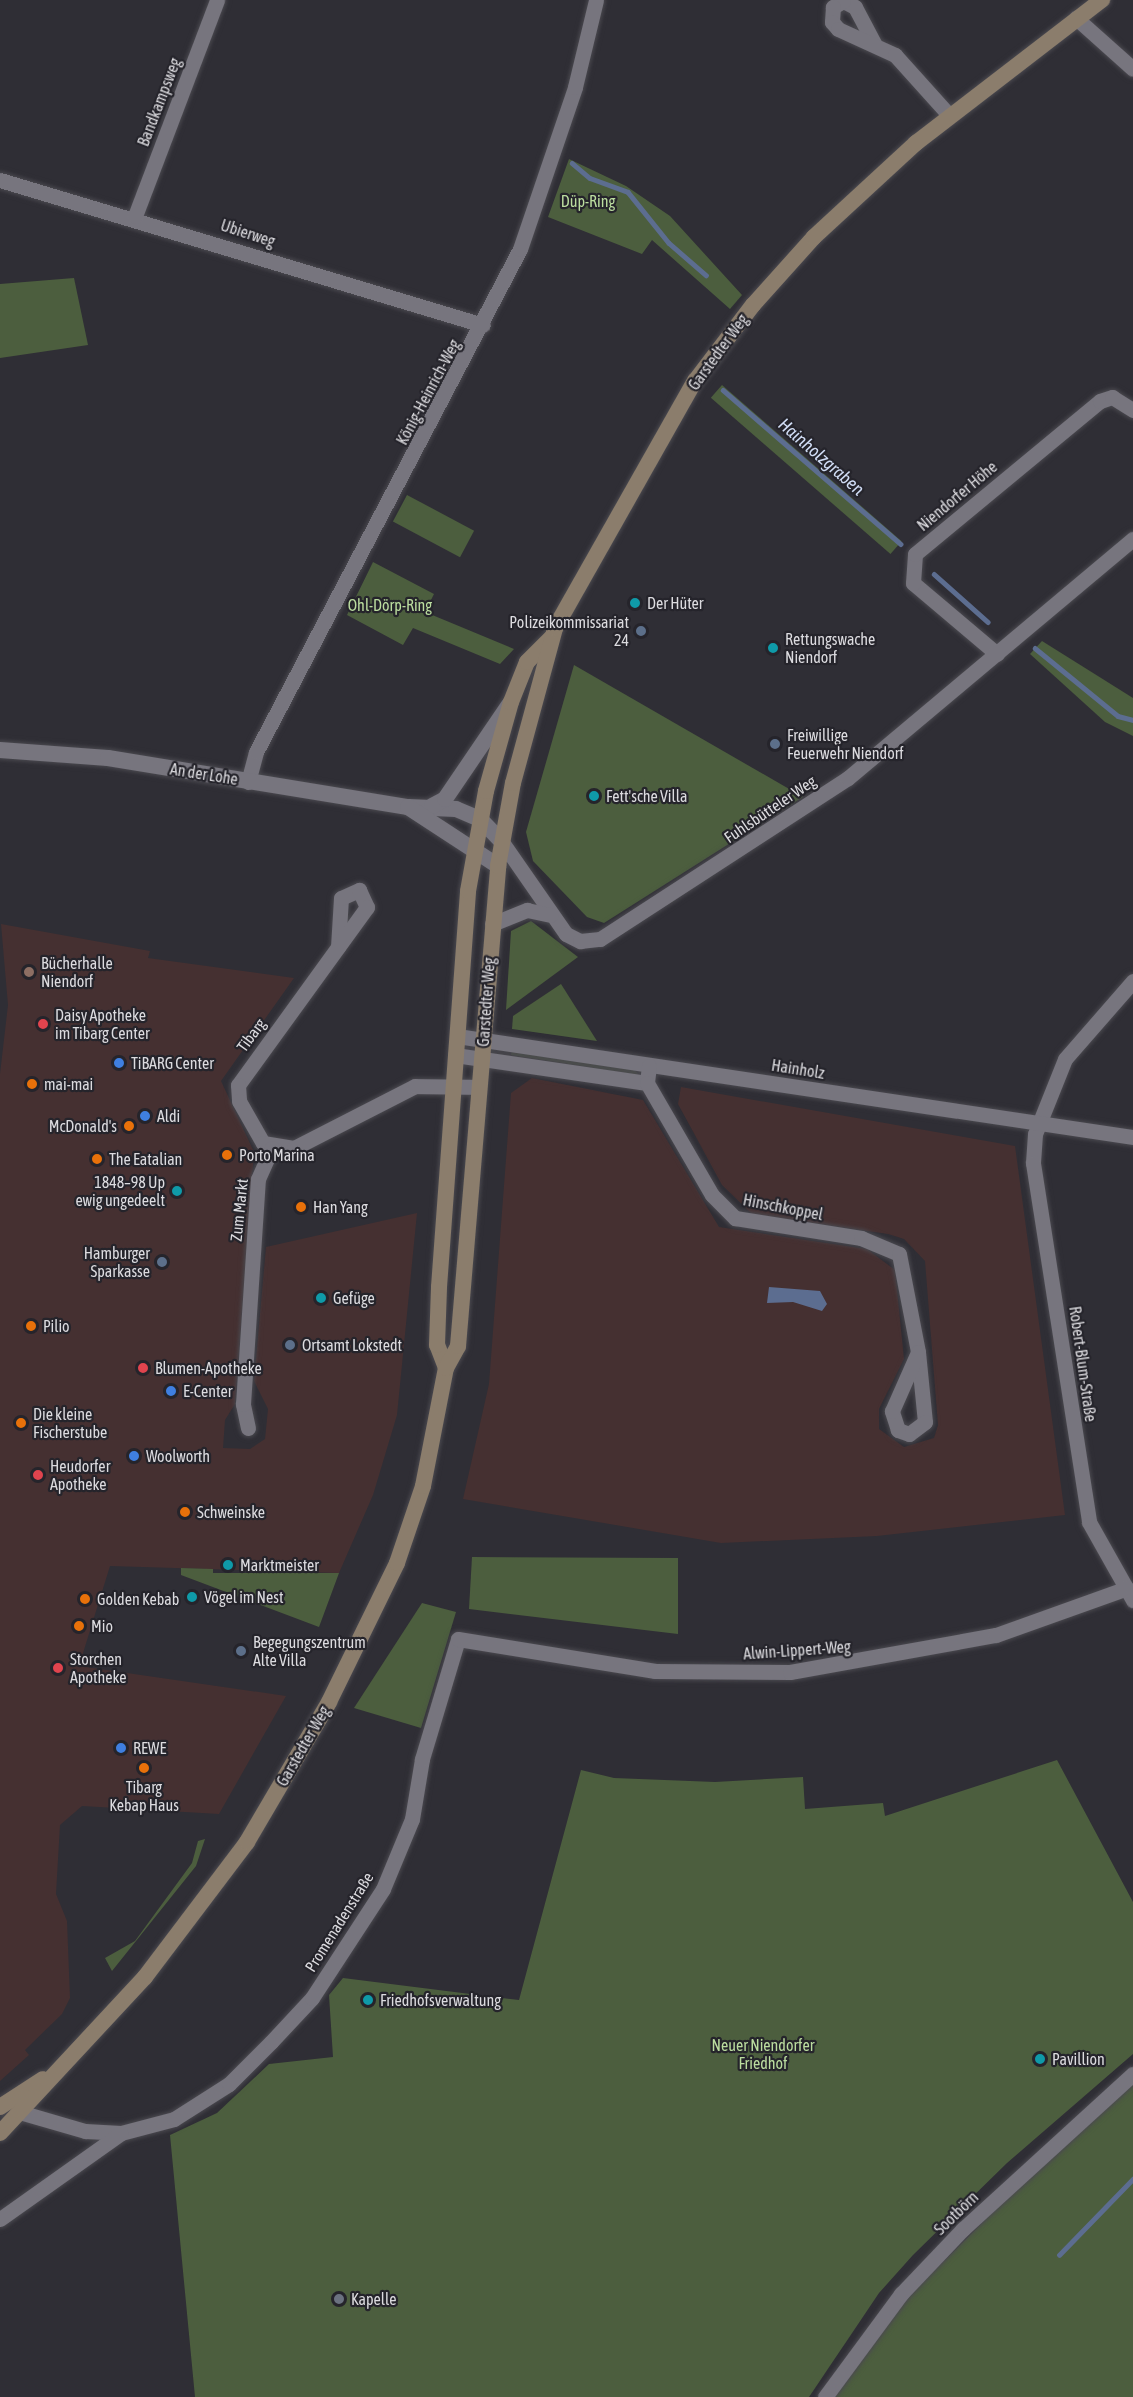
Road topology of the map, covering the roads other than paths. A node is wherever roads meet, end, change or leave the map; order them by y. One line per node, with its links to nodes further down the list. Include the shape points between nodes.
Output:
1 (217, 0): 9 (street, Bandkampsweg)
2 (596, 0): 10 (street, König-Heinrich-Weg, via 536,208)
3 (1102, 0): 4 (main road, Garstedter Weg)
4 (1076, 18): 6 (street); 7 (main road, Garstedter Weg)
5 (875, 45): 7 (street, via 895,55)
6 (1133, 69)
7 (949, 115): 13 (main road, Garstedter Weg, via 805,247 701,372)
8 (0, 180): 9 (street, Ubierweg)
9 (135, 216): 10 (street, Ubierweg)
10 (483, 325): 17 (street, König-Heinrich-Weg, via 256,752)
11 (1133, 410): 14 (street, Niendorfer Höhe, via 1112,397 1100,401 915,554 913,582)
12 (1133, 538): 14 (street, Fuhlsbütteler Weg)
13 (551, 638): 15 (main road, Garstedter Weg, via 527,662); 21 (main road, Garstedter Weg)
14 (997, 654): 25 (street, Fuhlsbütteler Weg, via 848,778 606,936 575,939)
15 (511, 702): 18 (street, Garstedter Weg, via 445,799); 20 (main road, Garstedter Weg)
16 (0, 750): 17 (street, An der Lohe, via 108,758)
17 (248, 782): 19 (street, An der Lohe)
18 (432, 806): 19 (street, An der Lohe); 20 (street, An der Lohe)
19 (408, 807): 22 (street, An der Lohe)
20 (480, 819): 21 (street); 22 (main road, Garstedter Weg)
21 (502, 842): 23 (main road, Garstedter Weg); 24 (street, Fuhlsbütteler Weg)
22 (474, 849): 23 (street, An der Lohe); 29 (main road, Garstedter Weg)
23 (498, 866): 24 (street, Fuhlsbütteler Weg); 26 (main road, Garstedter Weg)
24 (531, 889): 25 (street, Fuhlsbütteler Weg)
25 (550, 915): 26 (street, via 527,910)
26 (492, 924): 30 (main road, Garstedter Weg)
27 (338, 947): 39 (street, Tibarg, via 238,1085 239,1101 257,1136)
28 (1133, 981): 37 (street, Robert-Blum-Straße, via 1065,1059)
29 (457, 1036): 30 (street, Hainholz); 31 (main road, Garstedter Weg)
30 (483, 1039): 32 (main road, Garstedter Weg); 33 (street, Hainholz)
31 (455, 1056): 32 (street); 35 (main road, Garstedter Weg)
32 (481, 1058): 34 (street); 36 (main road, Garstedter Weg)
33 (649, 1066): 34 (street); 37 (street, Hainholz)
34 (647, 1083): 40 (street, Hinschkoppel, via 712,1195 735,1218 861,1238 899,1254)
35 (452, 1085): 36 (street); 39 (street, via 416,1086 294,1148); 41 (main road, Garstedter Weg, via 437,1345)
36 (479, 1087): 41 (main road, Garstedter Weg, via 459,1346)
37 (1039, 1123): 38 (street, Hainholz); 43 (street, Robert-Blum-Straße, via 1033,1163 1080,1481 1089,1522)
38 (1133, 1137)
39 (272, 1148): 42 (street, Zum Markt, via 258,1179 244,1381)
40 (918, 1352): 40 (street, Hinschkoppel, via 925,1422 909,1434 898,1430 892,1411)
41 (446, 1368): 45 (main road, Garstedter Weg, via 423,1486 397,1563 329,1702 247,1842 198,1910 128,1997)
42 (248, 1428)
43 (1130, 1594): 44 (street, Alwin-Lippert-Weg, via 996,1635 790,1672 655,1671)
44 (462, 1638): 50 (street, Promenadenstraße, via 452,1648 412,1819 383,1888 346,1949 312,1998 230,2084 174,2120)
45 (57, 2070): 47 (main road, Garstedter Weg); 48 (main road, Garstedter Weg)
46 (1133, 2074): 52 (street, Sootbörn, via 939,2254 855,2350)
47 (0, 2107)
48 (23, 2113): 49 (main road, Garstedter Weg); 50 (street, Promenadenstraße, via 85,2131)
49 (0, 2133)
50 (121, 2133): 51 (street, Promenadenstraße)
51 (0, 2219)
52 (825, 2397)

